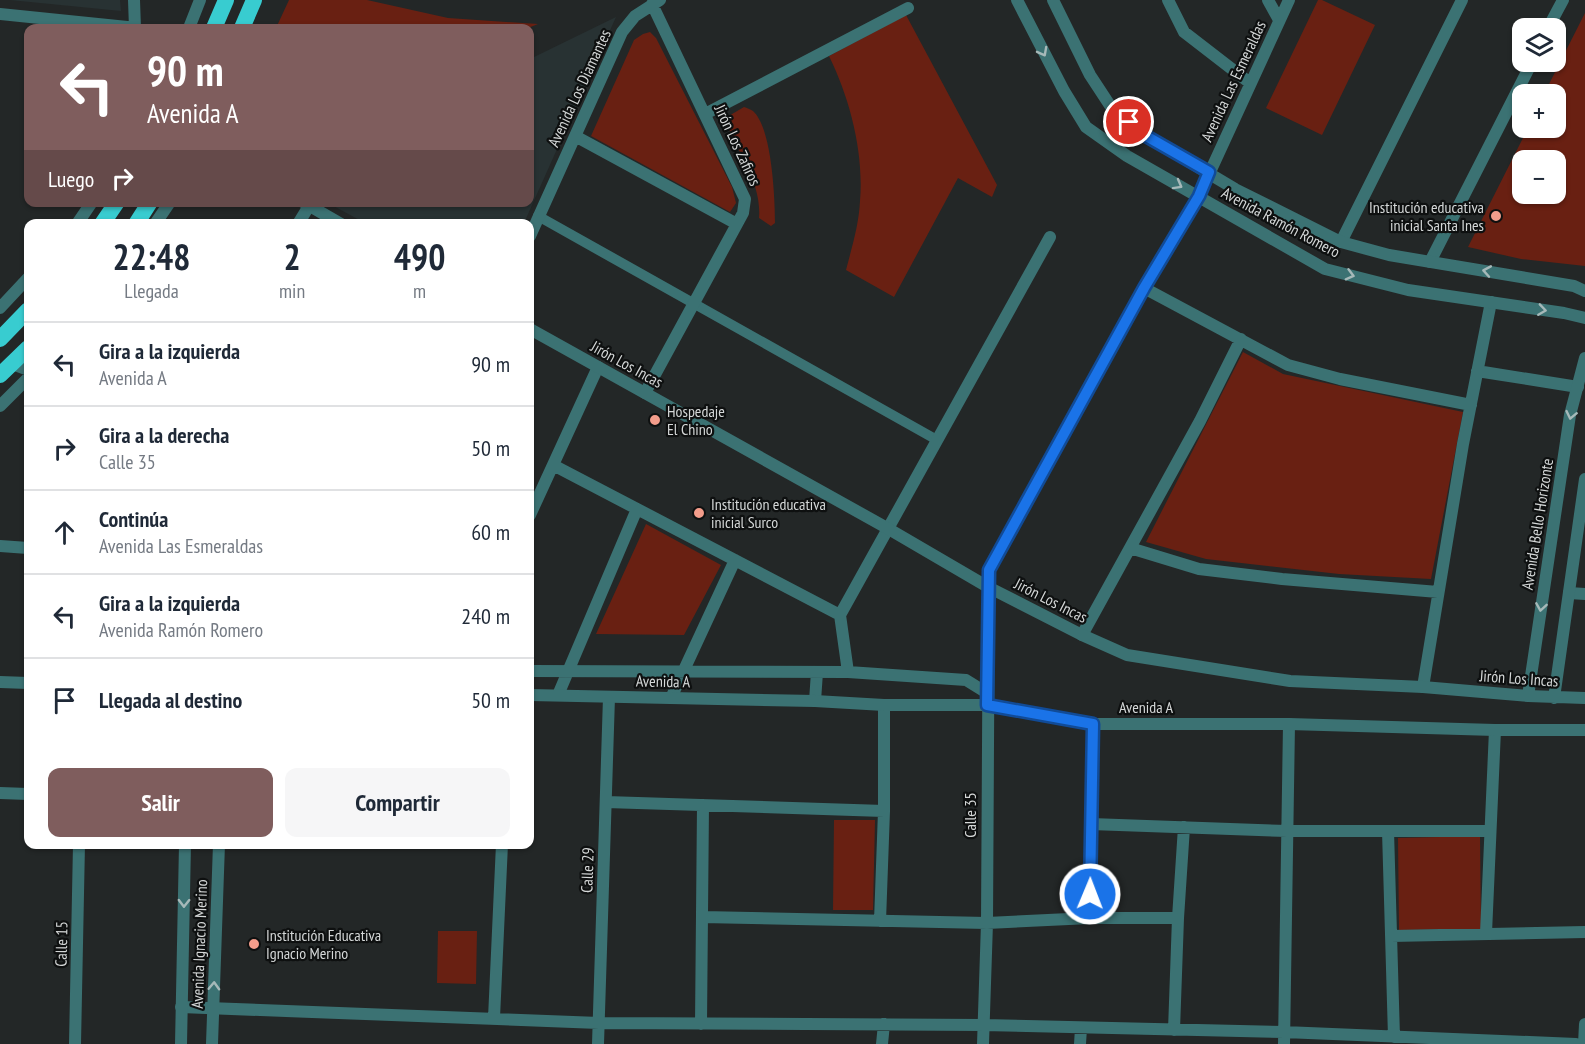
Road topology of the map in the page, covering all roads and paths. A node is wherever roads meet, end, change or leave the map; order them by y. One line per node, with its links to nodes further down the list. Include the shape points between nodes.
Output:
1 (135, 0): 18 (street)
2 (200, 0): 19 (street)
3 (226, 0): 20 (highway)
4 (254, 0): 21 (highway)
5 (1017, 0): 27 (street, Avenida Ramón Romero, one-way to 27, via 1086,127 1127,156)
6 (1053, 0): 26 (street, Avenida Ramón Romero, via 1090,75 1111,107 1146,136)
7 (1168, 0): 23 (street, via 1184,32)
8 (1268, 0): 16 (street)
9 (1289, 0): 16 (street, Avenida Las Esmeraldas)
10 (1462, 0): 34 (street)
11 (1563, 0): 15 (street)
12 (656, 2): 24 (street, Jirón Los Zafiros); 25 (street, Avenida Los Diamantes, via 635,16 622,32)
13 (908, 8): 24 (street)
14 (0, 14): 17 (street)
15 (1553, 18)
16 (1279, 20): 23 (street, Avenida Las Esmeraldas)
17 (97, 24)
18 (136, 24)
19 (191, 24)
20 (216, 24)
21 (244, 24)
22 (1527, 72): 35 (street)
23 (1250, 84): 26 (street, Avenida Las Esmeraldas)
24 (705, 114): 31 (street, Jirón Los Zafiros, via 745,199)
25 (575, 136): 29 (street, Avenida Los Diamantes); 31 (street)
26 (1209, 172): 27 (street, Avenida Las Esmeraldas); 34 (street, Avenida Ramón Romero)
27 (1199, 196): 37 (street, Avenida Las Esmeraldas); 39 (street, Avenida Ramón Romero, one-way to 39, via 1325,269 1408,290)
28 (311, 207): 30 (street)
29 (538, 216): 32 (street, Avenida Los Diamantes); 40 (street)
30 (332, 219)
31 (737, 224): 40 (street, Jirón Los Zafiros)
32 (534, 226)
33 (1050, 237): 58 (street)
34 (1341, 242): 35 (street, Avenida Ramón Romero)
35 (1430, 262): 38 (street, Avenida Ramón Romero, one-way to 35)
36 (24, 282): 41 (street)
37 (1144, 288): 46 (street); 68 (street, Avenida Las Esmeraldas, via 989,570)
38 (1585, 291)
39 (1491, 302): 43 (street, Avenida Ramón Romero, one-way to 43); 52 (street)
40 (694, 304): 55 (street, Jirón Los Zafiros); 58 (street)
41 (0, 308)
42 (24, 314): 45 (highway)
43 (1585, 318)
44 (534, 331): 49 (street, Jirón Los Incas)
45 (0, 339)
46 (1241, 339): 56 (street, via 1288,365); 66 (street)
47 (24, 352): 50 (highway)
48 (1585, 358): 54 (street, Avenida Bello Horizonte)
49 (598, 367): 55 (street, Jirón Los Incas); 59 (street)
50 (6, 370): 51 (street)
51 (24, 370)
52 (1477, 371): 54 (street); 56 (street)
53 (24, 382): 57 (street)
54 (1578, 387): 85 (street, Avenida Bello Horizonte, one-way to 85, via 1570,415)
55 (645, 393): 63 (street, Jirón Los Incas)
56 (1471, 405): 69 (street)
57 (0, 406)
58 (937, 440): 63 (street)
59 (553, 465): 61 (street); 62 (street)
60 (1585, 479): 70 (street)
61 (534, 506)
62 (637, 509): 67 (street); 76 (street)
63 (887, 528): 68 (street, Jirón Los Incas); 72 (street)
64 (24, 545): 65 (street)
65 (0, 546)
66 (1130, 548): 69 (street, via 1199,569); 73 (street)
67 (735, 560): 72 (street); 75 (street)
68 (988, 587): 73 (street, Jirón Los Incas); 89 (street, Calle 35)
69 (1438, 592): 81 (street)
70 (1569, 593): 71 (street); 87 (street)
71 (1585, 594)
72 (840, 615): 78 (street)
73 (1082, 635): 81 (street, Jirón Los Incas, via 1127,655 1194,667 1290,681)
74 (534, 670): 76 (street)
75 (684, 670): 76 (street); 77 (street); 86 (street)
76 (568, 672): 83 (street)
77 (818, 672): 78 (street); 90 (street)
78 (848, 672): 89 (street, via 966,680)
79 (0, 682): 80 (street)
80 (24, 683)
81 (1424, 687): 85 (street, Jirón Los Incas)
82 (534, 695): 83 (street, Avenida A)
83 (558, 695): 84 (street, Avenida A)
84 (609, 696): 86 (street, Avenida A); 98 (street, Calle 29)
85 (1528, 696): 87 (street, Jirón Los Incas)
86 (671, 698): 90 (street, Avenida A)
87 (1554, 698): 88 (street, Jirón Los Incas)
88 (1585, 698)
89 (987, 699): 91 (street, Avenida A); 92 (street, Avenida A); 114 (street, Calle 35)
90 (815, 701): 91 (street, Avenida A)
91 (885, 705): 100 (street)
92 (1093, 724): 93 (street, Avenida A); 101 (street)
93 (1289, 724): 94 (street, Avenida A); 103 (street)
94 (1495, 730): 95 (street, Avenida A); 105 (street)
95 (1585, 730)
96 (0, 794): 97 (street)
97 (24, 794)
98 (606, 802): 99 (street); 121 (street, Calle 29)
99 (703, 805): 100 (street); 110 (street)
100 (884, 811): 113 (street)
101 (1091, 824): 102 (street); 111 (street)
102 (1184, 827): 103 (street); 112 (street)
103 (1287, 831): 104 (street); 129 (street)
104 (1388, 831): 105 (street); 117 (street)
105 (1490, 831): 116 (street)
106 (79, 849): 131 (street, Calle 15)
107 (185, 849): 118 (street, Avenida Ignacio Merino, one-way to 118)
108 (219, 849): 119 (street, Avenida Ignacio Merino, one-way to 108)
109 (502, 849): 120 (street)
110 (702, 917): 113 (street); 122 (street)
111 (1090, 918): 112 (street); 114 (street)
112 (1178, 918): 127 (street)
113 (880, 921): 114 (street)
114 (987, 923): 125 (street, Calle 35)
115 (1585, 932): 116 (street)
116 (1486, 933): 117 (street)
117 (1391, 936): 128 (street)
118 (182, 1007): 119 (street); 132 (street, Avenida Ignacio Merino)
119 (213, 1008): 120 (street); 133 (street, Avenida Ignacio Merino)
120 (494, 1018): 121 (street)
121 (599, 1023): 122 (street); 134 (street, Calle 29)
122 (701, 1024): 123 (street)
123 (884, 1024): 125 (street); 135 (street)
124 (1585, 1024): 139 (street)
125 (983, 1025): 126 (street); 136 (street, Calle 35)
126 (1081, 1028): 127 (street); 137 (street)
127 (1174, 1030): 129 (street)
128 (1394, 1037): 129 (street); 130 (street)
129 (1284, 1038)
130 (1473, 1042): 138 (street)
131 (75, 1044)
132 (181, 1044)
133 (212, 1044)
134 (598, 1044)
135 (882, 1044)
136 (983, 1044)
137 (1080, 1044)
138 (1576, 1044)
139 (1584, 1044)

